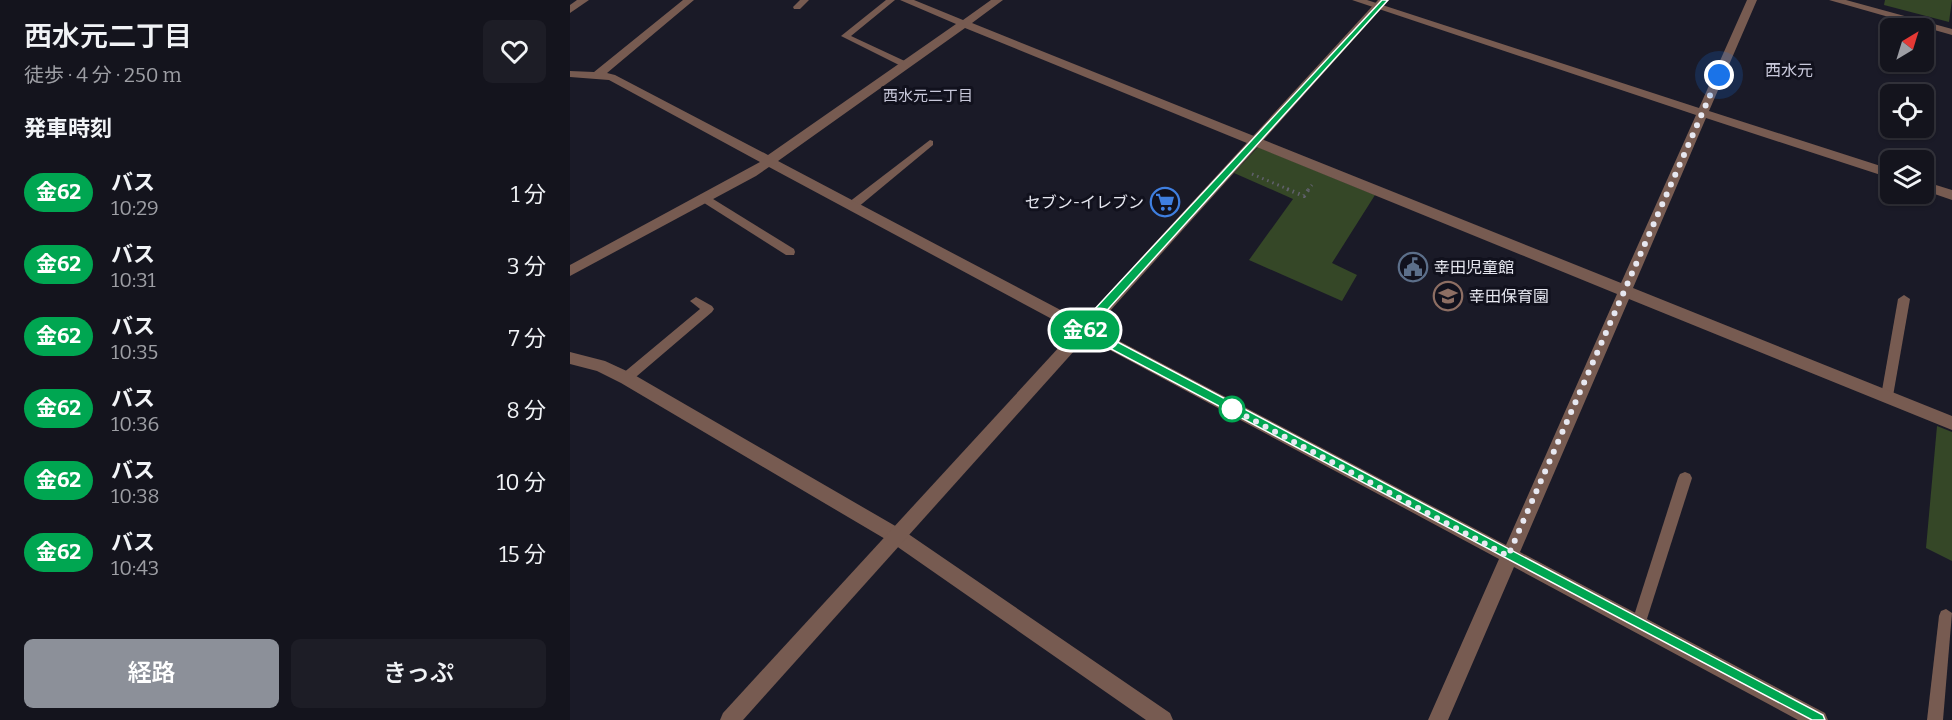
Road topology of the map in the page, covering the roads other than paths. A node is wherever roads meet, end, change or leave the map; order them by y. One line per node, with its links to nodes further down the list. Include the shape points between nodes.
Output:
1 (584, 0): 12 (street)
2 (689, 0): 17 (street)
3 (805, 0): 11 (lane)
4 (891, 0): 15 (lane, via 845,36)
5 (905, 0): 13 (street)
6 (998, 0): 13 (street)
7 (1357, 0): 10 (street)
8 (1752, 0): 18 (street)
9 (1834, 0): 14 (street)
10 (1381, 3): 18 (street); 19 (street)
11 (797, 7)
12 (570, 10)
13 (965, 23): 15 (street); 19 (street)
14 (1952, 32)
15 (906, 65): 21 (street)
16 (570, 74): 17 (street)
17 (598, 75): 21 (street, via 611,76)
18 (1703, 113): 22 (street); 29 (street)
19 (1255, 141): 29 (street); 32 (street)
20 (930, 142): 26 (lane)
21 (769, 161): 25 (street); 26 (street)
22 (1880, 171)
23 (1934, 189): 24 (street)
24 (1952, 195)
25 (705, 198): 27 (lane); 28 (street)
26 (853, 205): 32 (street)
27 (790, 252)
28 (570, 271)
29 (1625, 291): 35 (street); 39 (street)
30 (1904, 299): 35 (lane)
31 (696, 301): 34 (lane, via 708,309)
32 (1083, 329): 38 (street); 39 (street)
33 (570, 358): 34 (street, via 600,365)
34 (626, 378): 38 (street)
35 (1887, 396): 36 (street)
36 (1952, 423)
37 (1685, 478): 41 (lane)
38 (898, 537): 42 (street); 43 (street)
39 (1508, 556): 41 (street); 44 (street)
40 (1946, 616): 46 (lane)
41 (1638, 625): 45 (street)
42 (730, 720)
43 (1163, 720)
44 (1438, 720)
45 (1818, 720)
46 (1935, 720)

